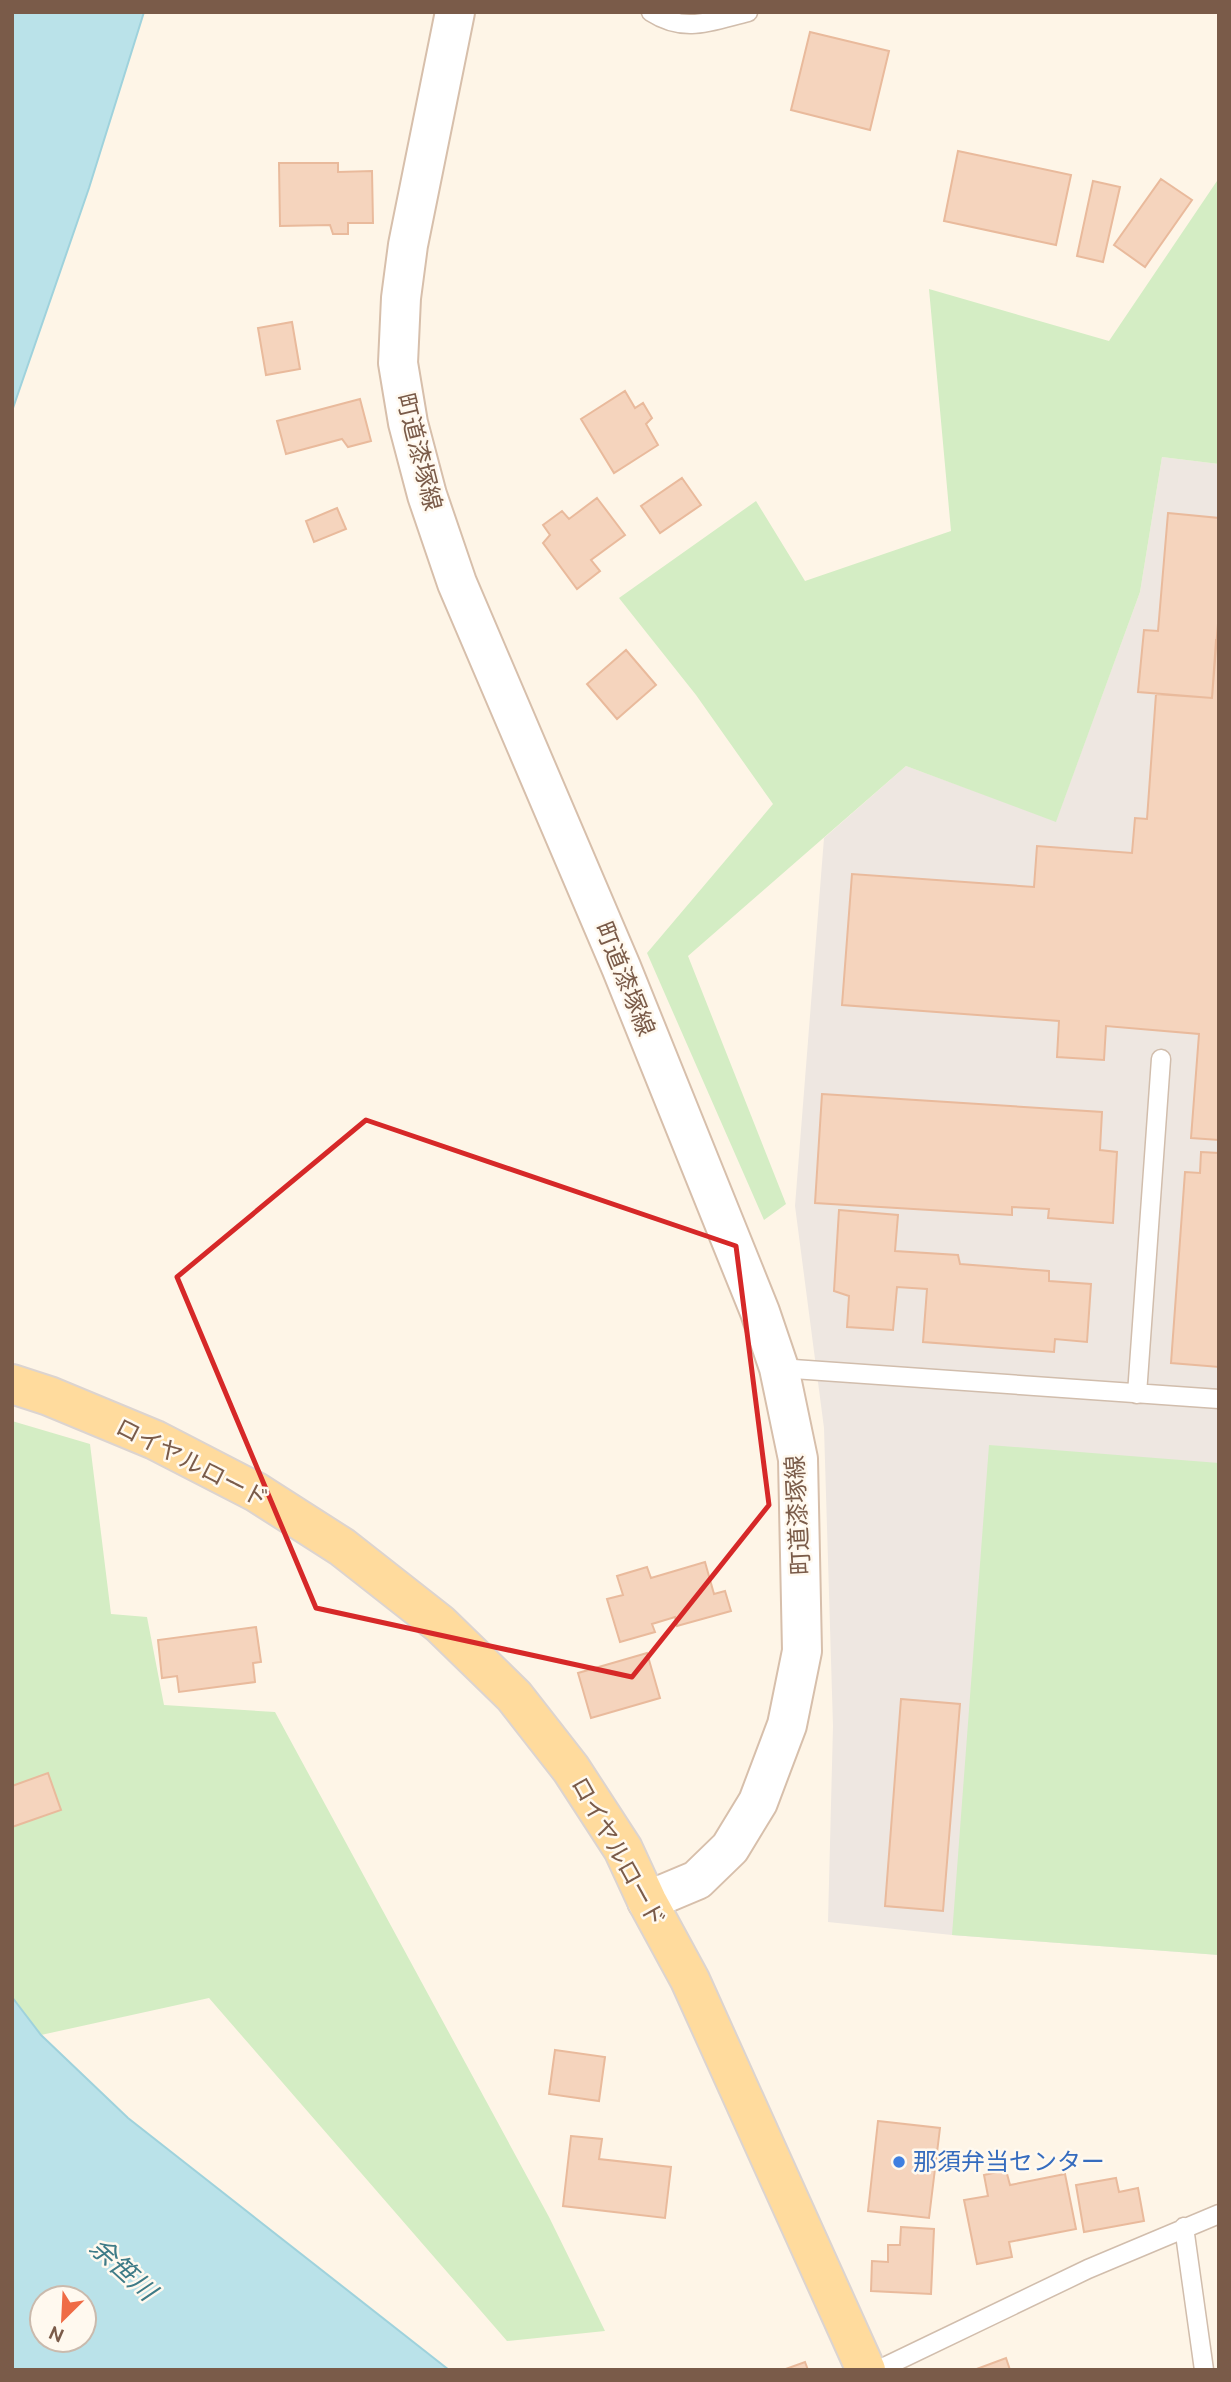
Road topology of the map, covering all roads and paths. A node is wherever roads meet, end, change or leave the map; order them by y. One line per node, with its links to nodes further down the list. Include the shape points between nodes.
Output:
1 (455, 12): 5 (street, 町道漆塚線, via 401,298 398,363 408,424 457,583 621,967)
2 (651, 12): 3 (lane, via 690,26)
3 (748, 12)
4 (1161, 1059): 7 (lane)
5 (779, 1368): 7 (lane); 9 (street, 町道漆塚線, via 798,1459 802,1580 802,1651 788,1725 758,1802 730,1849 697,1880)
6 (12, 1384): 9 (main road, ロイヤルロード, via 155,1440 256,1492 342,1547 440,1624 514,1696 572,1769 623,1849)
7 (1138, 1394): 8 (lane)
8 (1219, 1399)
9 (647, 1901): 12 (main road, ロイヤルロード, via 701,2004)
10 (1219, 2214): 11 (lane)
11 (1184, 2227): 13 (lane); 14 (lane)
12 (866, 2370)
13 (877, 2370)
14 (1204, 2370)

